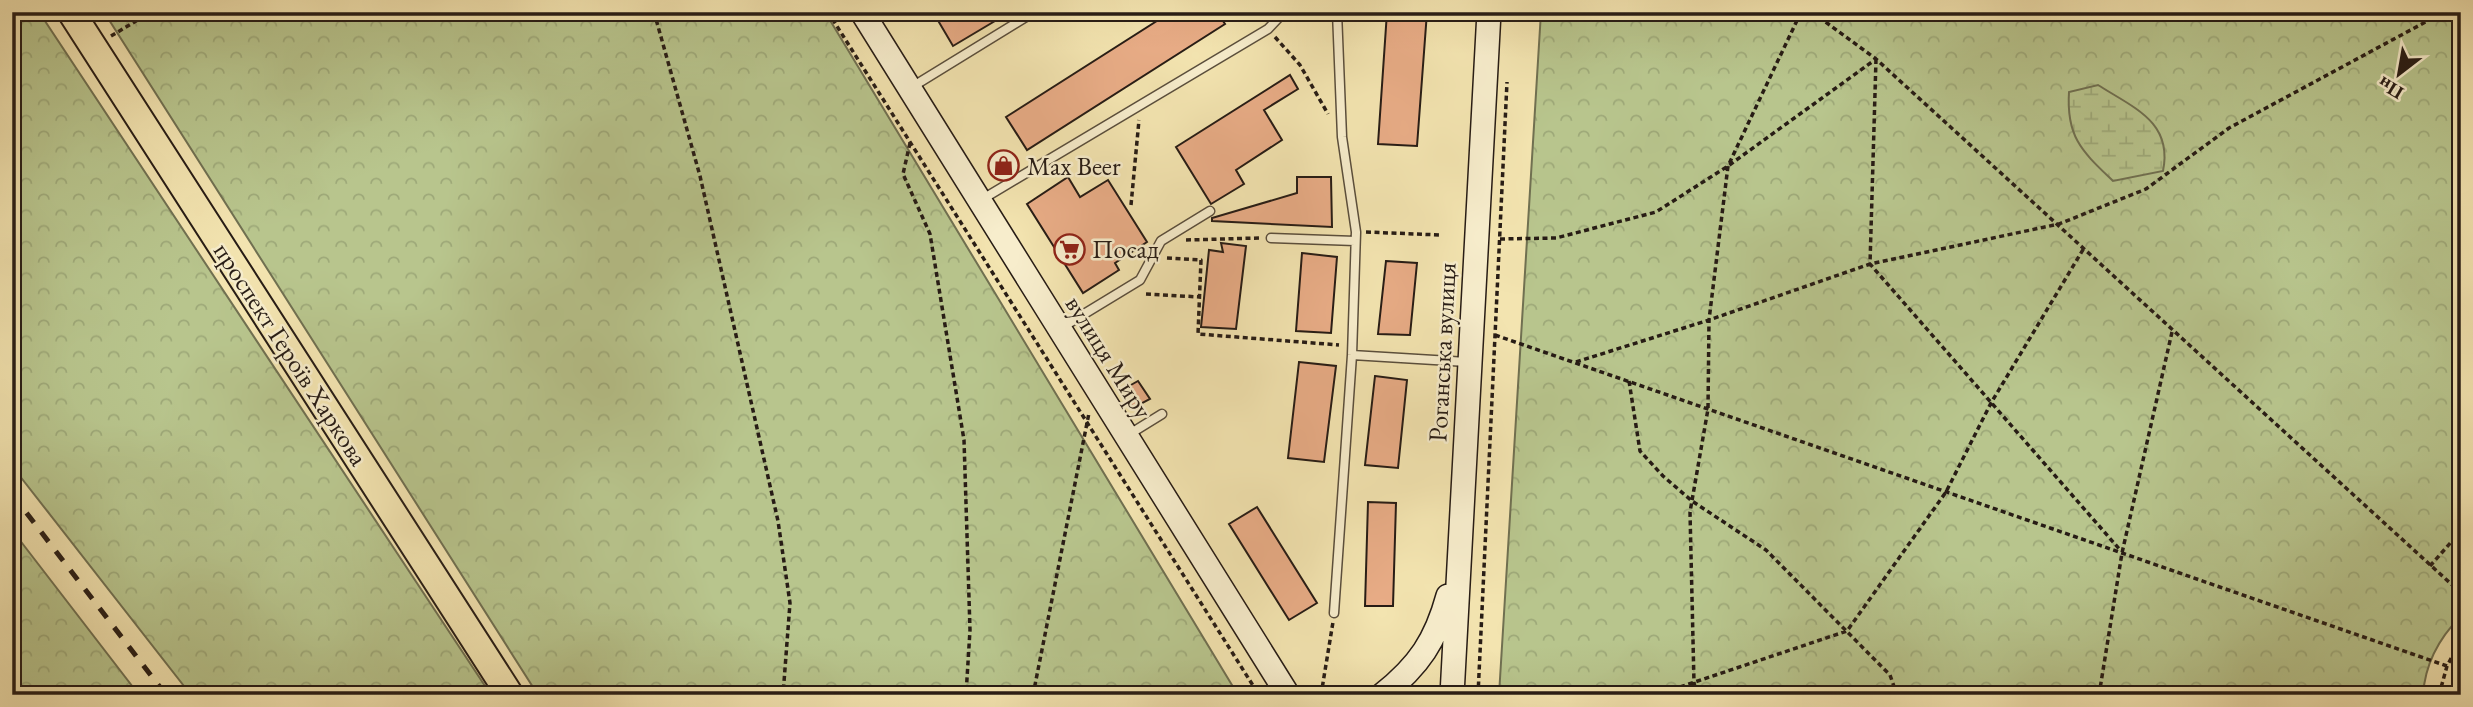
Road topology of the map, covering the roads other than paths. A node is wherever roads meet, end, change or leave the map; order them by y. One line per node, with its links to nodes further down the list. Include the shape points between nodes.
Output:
1 (71, 12): 19 (main road, проспект Героїв Харкова)
2 (862, 12): 7 (street, вулиця Миру)
3 (1034, 12): 7 (lane)
4 (1284, 12): 8 (lane, via 1268,29)
5 (1337, 12): 10 (lane, via 1342,137)
6 (1489, 12): 14 (street, Роганська вулиця)
7 (910, 89): 8 (street, вулиця Миру)
8 (978, 202): 12 (street, вулиця Миру)
9 (1210, 211): 12 (lane, via 1161,241 1140,280)
10 (1355, 237): 11 (lane); 13 (lane)
11 (1271, 238)
12 (1058, 329): 16 (street, вулиця Миру)
13 (1352, 351): 14 (lane); 18 (lane)
14 (1470, 362): 17 (street, Роганська вулиця)
15 (1162, 414): 16 (lane)
16 (1126, 437): 20 (street, вулиця Миру)
17 (1458, 556): 21 (street, via 1439,628 1419,661); 22 (street, Роганська вулиця)
18 (1334, 613)
19 (510, 695)
20 (1288, 695)
21 (1382, 695)
22 (1452, 695)

